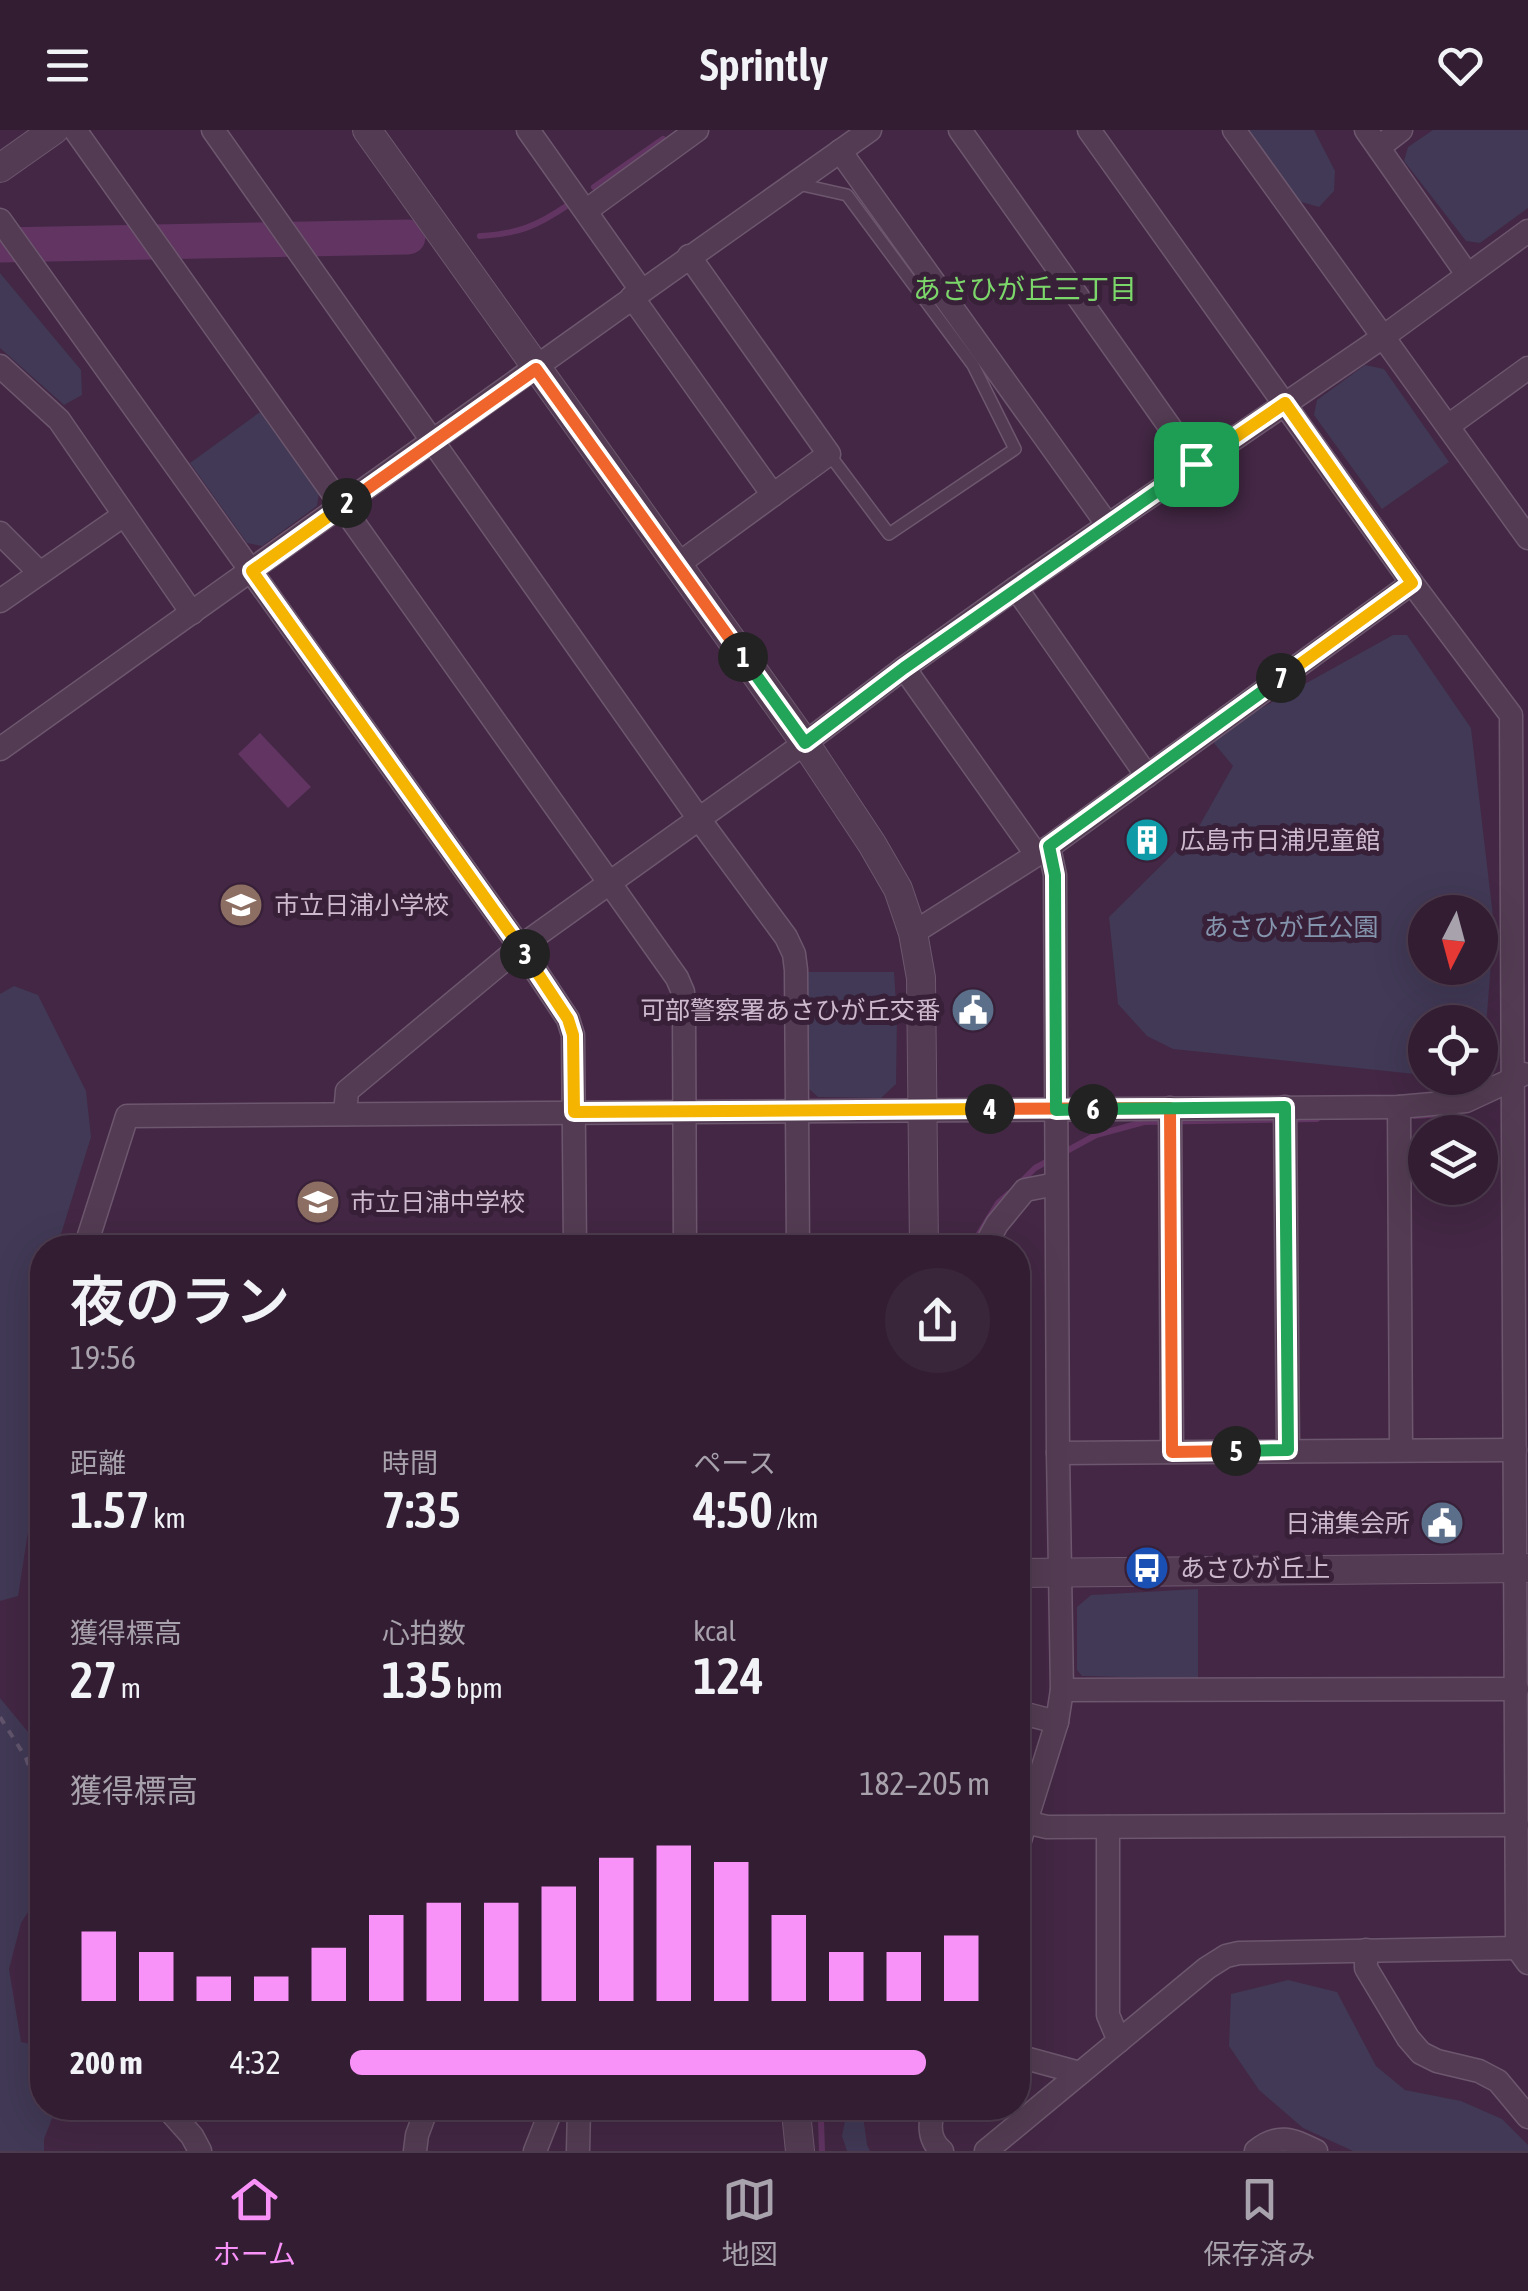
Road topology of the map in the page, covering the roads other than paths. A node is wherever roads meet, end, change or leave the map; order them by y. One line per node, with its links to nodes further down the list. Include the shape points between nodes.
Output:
1 (54, 130): 14 (street)
2 (75, 130): 32 (street)
3 (212, 130): 28 (street)
4 (366, 130): 25 (street)
5 (528, 130): 16 (street)
6 (870, 130): 13 (street)
7 (960, 130): 30 (street)
8 (1089, 130): 26 (street)
9 (1234, 130): 22 (street)
10 (1401, 130): 12 (street)
11 (682, 134): 16 (street)
12 (1372, 138): 20 (street)
13 (840, 151): 15 (street); 34 (street)
14 (0, 168)
15 (794, 183): 19 (street); 29 (lane, via 847,195 973,365 1015,449 889,534)
16 (587, 210): 21 (street)
17 (0, 220): 38 (street)
18 (1528, 232): 20 (street)
19 (690, 256): 21 (street); 29 (street)
20 (1467, 274): 22 (street)
21 (637, 294): 25 (street); 31 (street)
22 (1383, 337): 26 (street); 27 (street)
23 (0, 366): 33 (street, via 59,420)
24 (1528, 368): 27 (street)
25 (536, 369): 28 (street); 37 (street)
26 (1285, 403): 30 (street); 40 (street)
27 (1448, 426): 35 (street)
28 (433, 442): 32 (street); 49 (street)
29 (830, 454): 31 (street)
30 (1196, 464): 34 (street)
31 (773, 495): 37 (street)
32 (342, 506): 38 (street); 51 (street)
33 (124, 514): 39 (street); 43 (street)
34 (1107, 524): 41 (street)
35 (1524, 524)
36 (0, 533): 39 (street)
37 (677, 565): 46 (street)
38 (252, 571): 43 (street); 53 (street)
39 (40, 573): 42 (street)
40 (1412, 583): 45 (street); 48 (street)
41 (1016, 588): 44 (street); 48 (street)
42 (0, 601)
43 (192, 613): 47 (street)
44 (904, 668): 46 (street); 50 (street)
45 (1519, 709): 54 (street)
46 (805, 743): 49 (street); 52 (street, via 898,889)
47 (0, 749)
48 (1147, 776): 50 (street)
49 (700, 819): 51 (street); 59 (street, via 794,954)
50 (1043, 851): 52 (street); 60 (street, via 1055,875)
51 (610, 883): 53 (street); 61 (street, via 683,992)
52 (914, 933): 58 (street)
53 (520, 947): 62 (street, via 568,1019); 63 (street, via 348,1092)
54 (1520, 1087): 56 (street); 73 (street)
55 (1285, 1107): 56 (street); 57 (street); 71 (street)
56 (1400, 1107): 72 (street)
57 (1170, 1108): 60 (street); 74 (street)
58 (924, 1109): 59 (street); 60 (street); 69 (street)
59 (797, 1110): 61 (street); 68 (street)
60 (1056, 1110): 64 (street)
61 (684, 1111): 62 (street); 67 (street)
62 (574, 1112): 63 (street); 66 (street)
63 (345, 1114): 65 (street, via 126,1116)
64 (1056, 1184): 70 (street, via 1025,1190); 75 (street)
65 (90, 1235)
66 (575, 1235)
67 (685, 1235)
68 (798, 1235)
69 (924, 1235)
70 (991, 1235)
71 (1288, 1450): 72 (street); 74 (street)
72 (1401, 1450): 73 (street)
73 (1514, 1450): 76 (street)
74 (1172, 1452): 75 (street)
75 (1058, 1453): 77 (street)
76 (1522, 1568): 77 (street); 79 (street)
77 (1060, 1572): 78 (street); 80 (street)
78 (1030, 1573)
79 (1516, 1689): 80 (street); 85 (street)
80 (1062, 1690): 82 (street)
81 (1030, 1715): 82 (street)
82 (1057, 1722): 83 (street)
83 (1030, 1806)
84 (1030, 1823): 86 (street)
85 (1517, 1825): 86 (street); 88 (street)
86 (1108, 1827): 89 (street, via 1108,2015)
87 (1366, 1950): 88 (street); 89 (street, via 1226,1956); 93 (street, via 1366,1968 1421,2053 1498,2081)
88 (1523, 1955)
89 (1119, 2040): 91 (street)
90 (1030, 2059): 91 (street)
91 (1080, 2073): 92 (street)
92 (1030, 2114)
93 (1528, 2117)
94 (183, 2120): 101 (street)
95 (423, 2120): 102 (street)
96 (548, 2120): 103 (street)
97 (579, 2120): 104 (street)
98 (797, 2120): 105 (street)
99 (931, 2120): 106 (street)
100 (1023, 2120): 107 (street)
101 (200, 2151)
102 (415, 2151)
103 (536, 2151)
104 (578, 2151)
105 (800, 2151)
106 (942, 2151)
107 (986, 2151)
108 (1256, 2151): 109 (street, via 1283,2139)
109 (1316, 2151)

